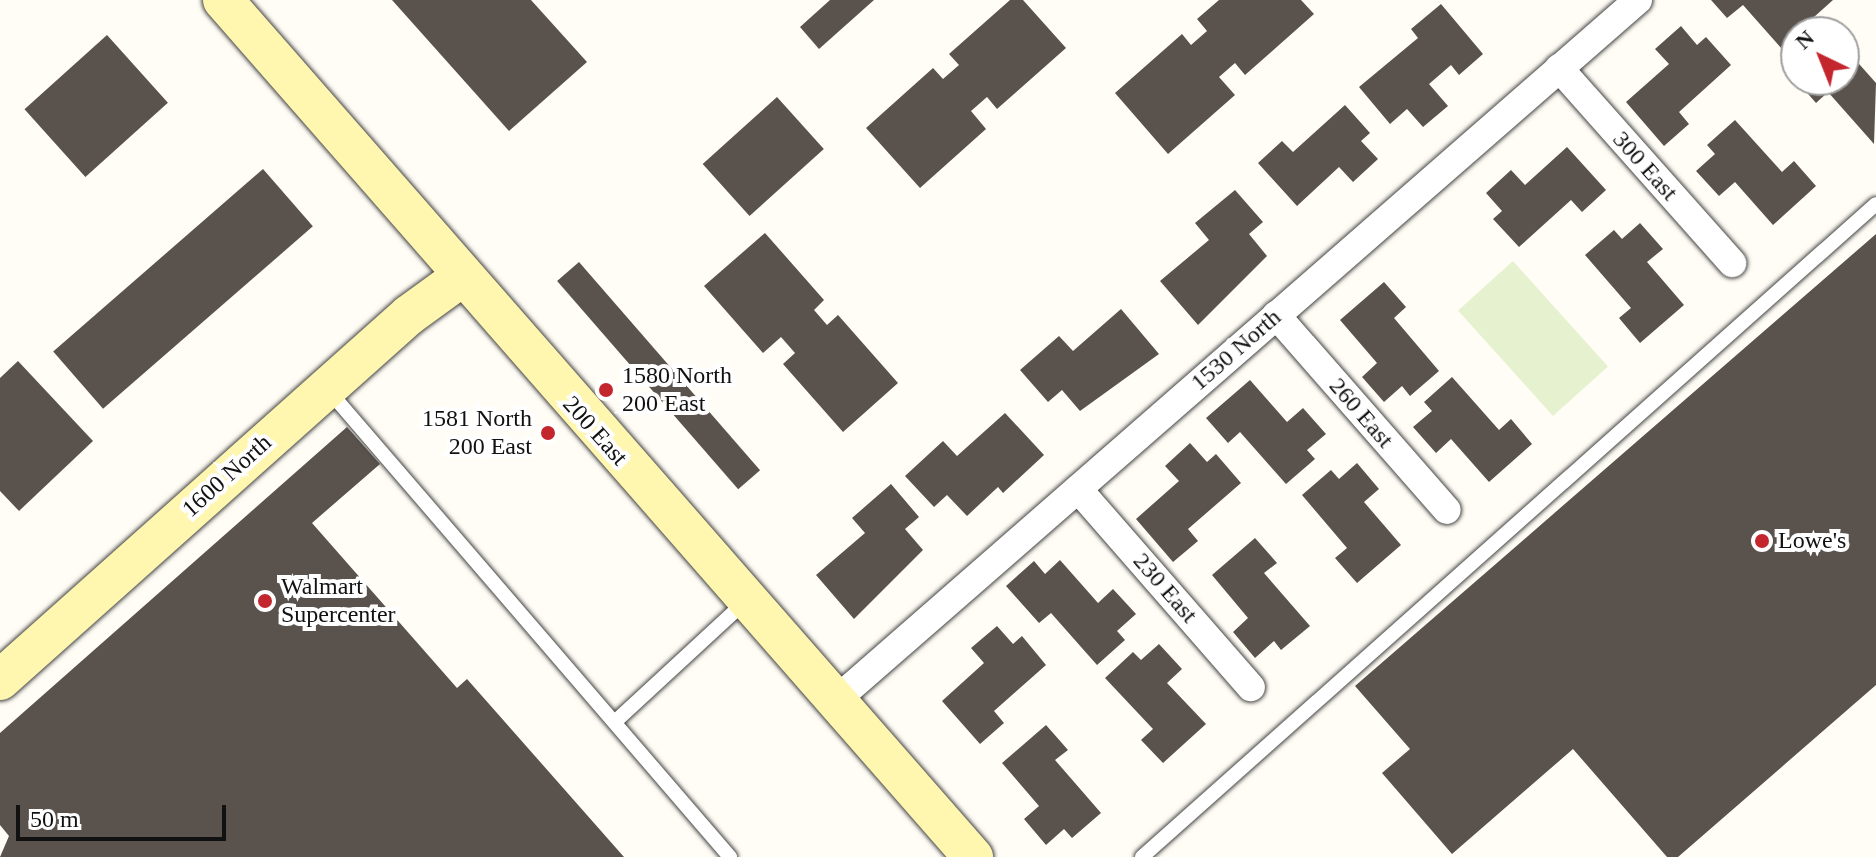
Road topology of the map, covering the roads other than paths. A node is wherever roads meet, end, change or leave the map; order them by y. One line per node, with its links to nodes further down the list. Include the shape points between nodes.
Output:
1 (223, 0): 6 (main road, 200 East)
2 (1638, 0): 3 (street, 1530 North)
3 (1559, 68): 5 (street, 300 East); 7 (street, 1530 North)
4 (1876, 204): 18 (lane)
5 (1732, 263)
6 (460, 278): 8 (main road, 1600 North); 11 (main road, 200 East)
7 (1276, 315): 9 (street, 1530 North); 10 (street, 260 East)
8 (325, 388): 12 (main road, 1600 North); 15 (lane)
9 (1078, 489): 13 (street, 230 East); 14 (street, 1530 North)
10 (1447, 510)
11 (746, 601): 14 (main road, 200 East); 15 (lane)
12 (0, 680)
13 (1251, 687)
14 (835, 701): 17 (main road, 200 East)
15 (618, 719): 16 (lane)
16 (730, 857)
17 (973, 857)
18 (1142, 857)

